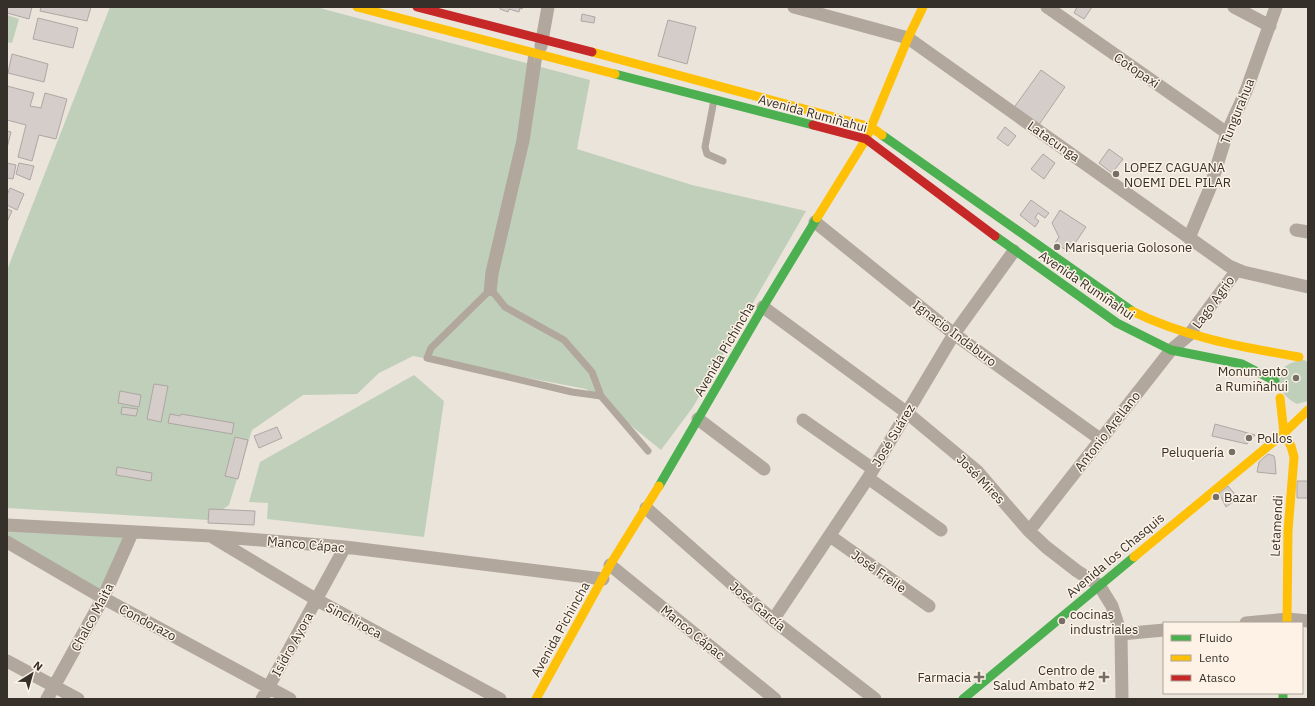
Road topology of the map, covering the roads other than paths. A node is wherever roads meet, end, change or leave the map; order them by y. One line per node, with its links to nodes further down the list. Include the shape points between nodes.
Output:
1 (357, 7): 13 (main road, Avenida Rumiñahui)
2 (417, 7): 11 (main road, Avenida Rumiñahui)
3 (548, 7): 11 (street)
4 (794, 7): 9 (street, Latacunga)
5 (923, 7): 12 (main road, Avenida Pichincha)
6 (1048, 7): 16 (street, Cotopaxi)
7 (1234, 7): 10 (street)
8 (1276, 7): 10 (street, Tungurahua)
9 (821, 11): 12 (street, Latacunga)
10 (1270, 26): 16 (street, Tungurahua)
11 (542, 38): 13 (street); 15 (main road, Avenida Rumiñahui)
12 (908, 38): 15 (main road, Avenida Pichincha); 20 (street, Latacunga)
13 (535, 54): 14 (main road, Avenida Rumiñahui); 24 (lane, via 526,141)
14 (714, 100): 17 (main road, Avenida Rumiñahui); 18 (lane, via 705,147 707,154)
15 (871, 127): 17 (main road, Avenida Pichincha); 27 (main road, Avenida Rumiñahui, via 1125,308 1148,321)
16 (1227, 133): 20 (street, Tungurahua, via 1210,188)
17 (866, 139): 19 (main road, Avenida Pichincha); 21 (main road, Avenida Rumiñahui)
18 (723, 161)
19 (815, 222): 25 (main road, Avenida Pichincha); 26 (street, Ignacio Indaburo)
20 (1189, 238): 22 (street, Latacunga)
21 (1014, 251): 26 (street, José Suárez); 28 (main road, Avenida Rumiñahui, via 1117,324)
22 (1237, 270): 23 (street, Latacunga); 27 (street, Lago Agrio)
23 (1308, 287)
24 (490, 292): 31 (lane, via 505,308 564,340 592,372); 31 (lane, via 431,348 428,358 572,392)
25 (763, 307): 35 (street, José Mires); 36 (main road, Avenida Pichincha)
26 (954, 334): 35 (street, José Suárez); 39 (street, Ignacio Indaburo)
27 (1189, 335): 28 (street, Antonio Arellano); 29 (main road, Avenida Rumiñahui)
28 (1171, 350): 32 (main road, Avenida Rumiñahui, via 1242,364 1275,378); 39 (street, Antonio Arellano)
29 (1303, 358): 30 (main road)
30 (1285, 362)
31 (601, 396): 40 (lane)
32 (1280, 398): 33 (main road, via 1293,406); 38 (main road)
33 (1308, 407)
34 (1308, 410): 38 (main road, Avenida los Chasquis)
35 (906, 412): 42 (street, José Suárez); 46 (street, José Mires, via 977,471)
36 (698, 419): 41 (street); 43 (main road, Avenida Pichincha)
37 (803, 420): 42 (street)
38 (1284, 433): 54 (main road, Avenida los Chasquis); 59 (main road, Letamendi, via 1294,457 1288,531)
39 (1100, 439): 46 (street, Antonio Arellano)
40 (648, 451)
41 (764, 469)
42 (870, 473): 45 (street); 49 (street, José Suárez)
43 (646, 508): 52 (main road, Avenida Pichincha); 58 (street, José García)
44 (7, 525): 47 (street, Manco Cápac)
45 (941, 530)
46 (1029, 531): 54 (street, José Mires, via 1059,558)
47 (132, 533): 48 (street, Manco Cápac); 55 (street, Chalco Maita)
48 (211, 536): 51 (street, Manco Cápac); 56 (street, Sinchiroca)
49 (830, 536): 57 (street, José Freile); 58 (street, José Suárez)
50 (7, 542): 55 (street, Condorazo)
51 (344, 547): 53 (street, Manco Cápac); 56 (street, Isidro Ayora)
52 (610, 565): 53 (main road, Avenida Pichincha); 73 (street, Manco Cápac)
53 (603, 579): 72 (main road, Avenida Pichincha)
54 (1099, 585): 63 (street, José Mires, via 1112,606); 75 (main road, Avenida los Chasquis)
55 (103, 598): 65 (street, Chalco Maita); 66 (street, Condorazo)
56 (317, 600): 66 (street, Isidro Ayora); 71 (street, Sinchiroca)
57 (929, 606)
58 (773, 620): 74 (street, José García)
59 (1287, 621): 60 (street); 61 (street)
60 (1308, 621)
61 (1266, 622)
62 (1163, 630): 63 (street)
63 (1121, 634): 76 (street, José Mires)
64 (7, 661): 65 (street)
65 (54, 686): 67 (street, Chalco Maita); 68 (street)
66 (268, 687): 69 (street, Isidro Ayora); 70 (street, Condorazo)
67 (47, 699)
68 (78, 699)
69 (262, 699)
70 (290, 699)
71 (500, 699)
72 (536, 699)
73 (775, 699)
74 (876, 699)
75 (963, 699)
76 (1122, 699)

